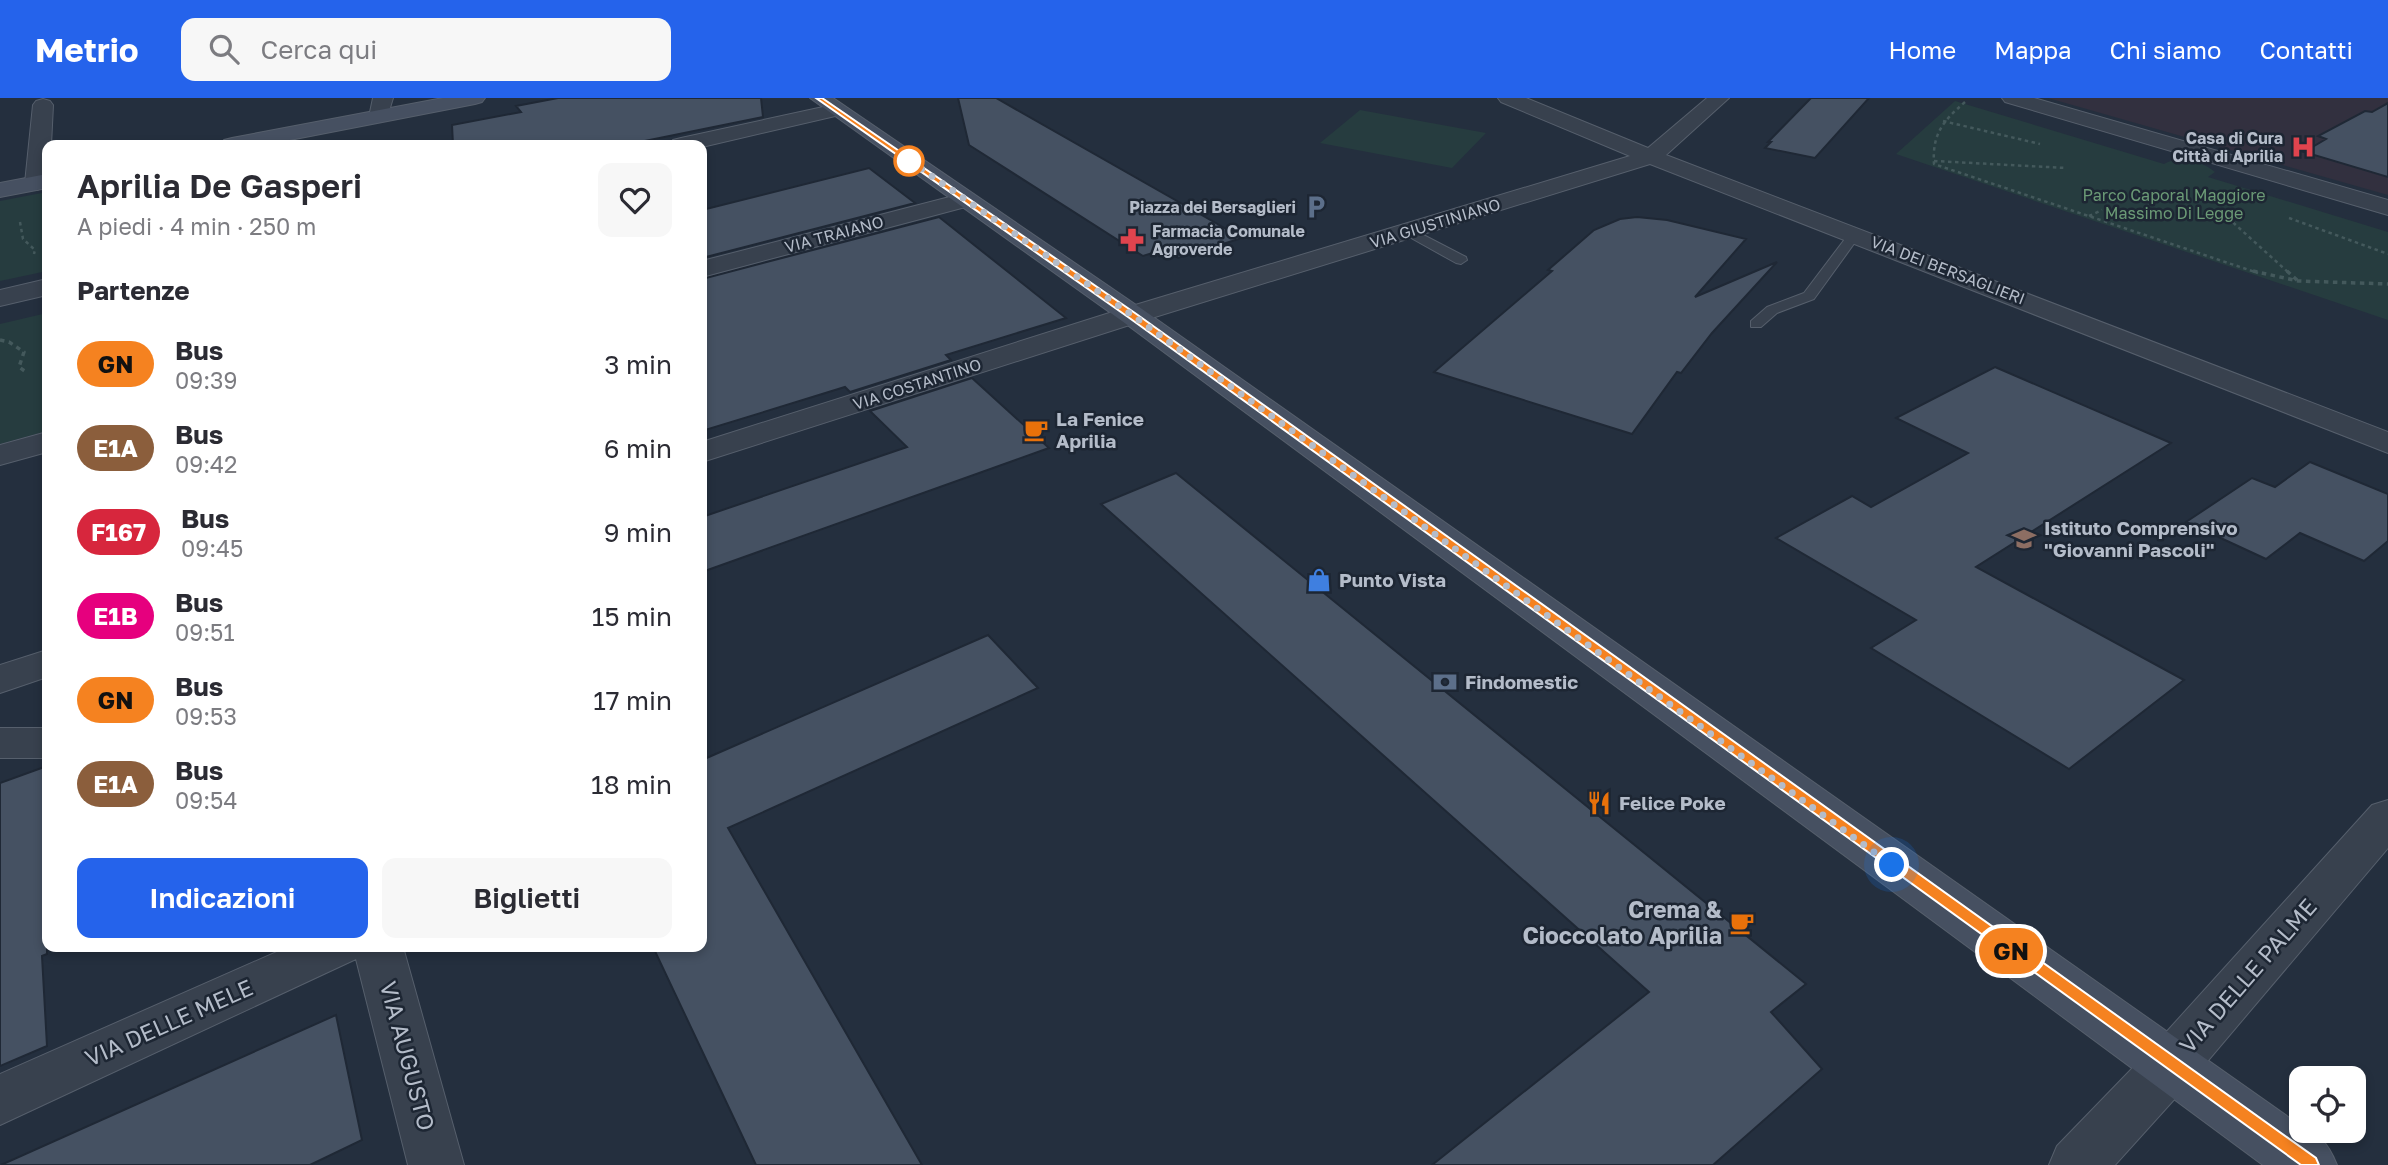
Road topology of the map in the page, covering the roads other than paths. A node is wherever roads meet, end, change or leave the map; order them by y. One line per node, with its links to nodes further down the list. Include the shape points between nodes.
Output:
1 (475, 98): 7 (street)
2 (1508, 98): 11 (street, VIA DEI BERSAGLIERI)
3 (1719, 98): 11 (street, VIA GIUSTINIANO)
4 (2012, 98): 15 (street)
5 (828, 104): 10 (street); 14 (street)
6 (43, 105): 8 (street)
7 (381, 107): 9 (street)
8 (43, 140)
9 (252, 140)
10 (699, 140)
11 (1651, 157): 16 (street, VIA GIUSTINIANO); 17 (street, VIA DEI BERSAGLIERI)
12 (42, 182): 13 (street)
13 (0, 190)
14 (965, 200): 19 (street, VIA TRAIANO); 22 (street)
15 (2388, 208)
16 (1408, 231): 18 (lane); 22 (street, VIA GIUSTINIANO)
17 (1855, 234): 23 (lane, via 1809,296 1772,310); 25 (street, VIA DEI BERSAGLIERI)
18 (1461, 260)
19 (707, 268)
20 (42, 288): 21 (street)
21 (0, 298)
22 (1132, 315): 26 (street, VIA COSTANTINO); 35 (street)
23 (1756, 324)
24 (42, 443): 27 (street)
25 (2388, 443)
26 (707, 450)
27 (0, 455)
28 (42, 665): 29 (street)
29 (0, 679)
30 (0, 743): 31 (street)
31 (42, 743)
32 (2388, 817): 35 (street, VIA DELLE PALME)
33 (327, 952): 36 (street, VIA DELLE MELE)
34 (379, 952): 37 (street, VIA AUGUSTO)
35 (2170, 1066): 38 (street, VIA DELLE PALME); 39 (street)
36 (0, 1100)
37 (436, 1165)
38 (2077, 1165)
39 (2309, 1165)

